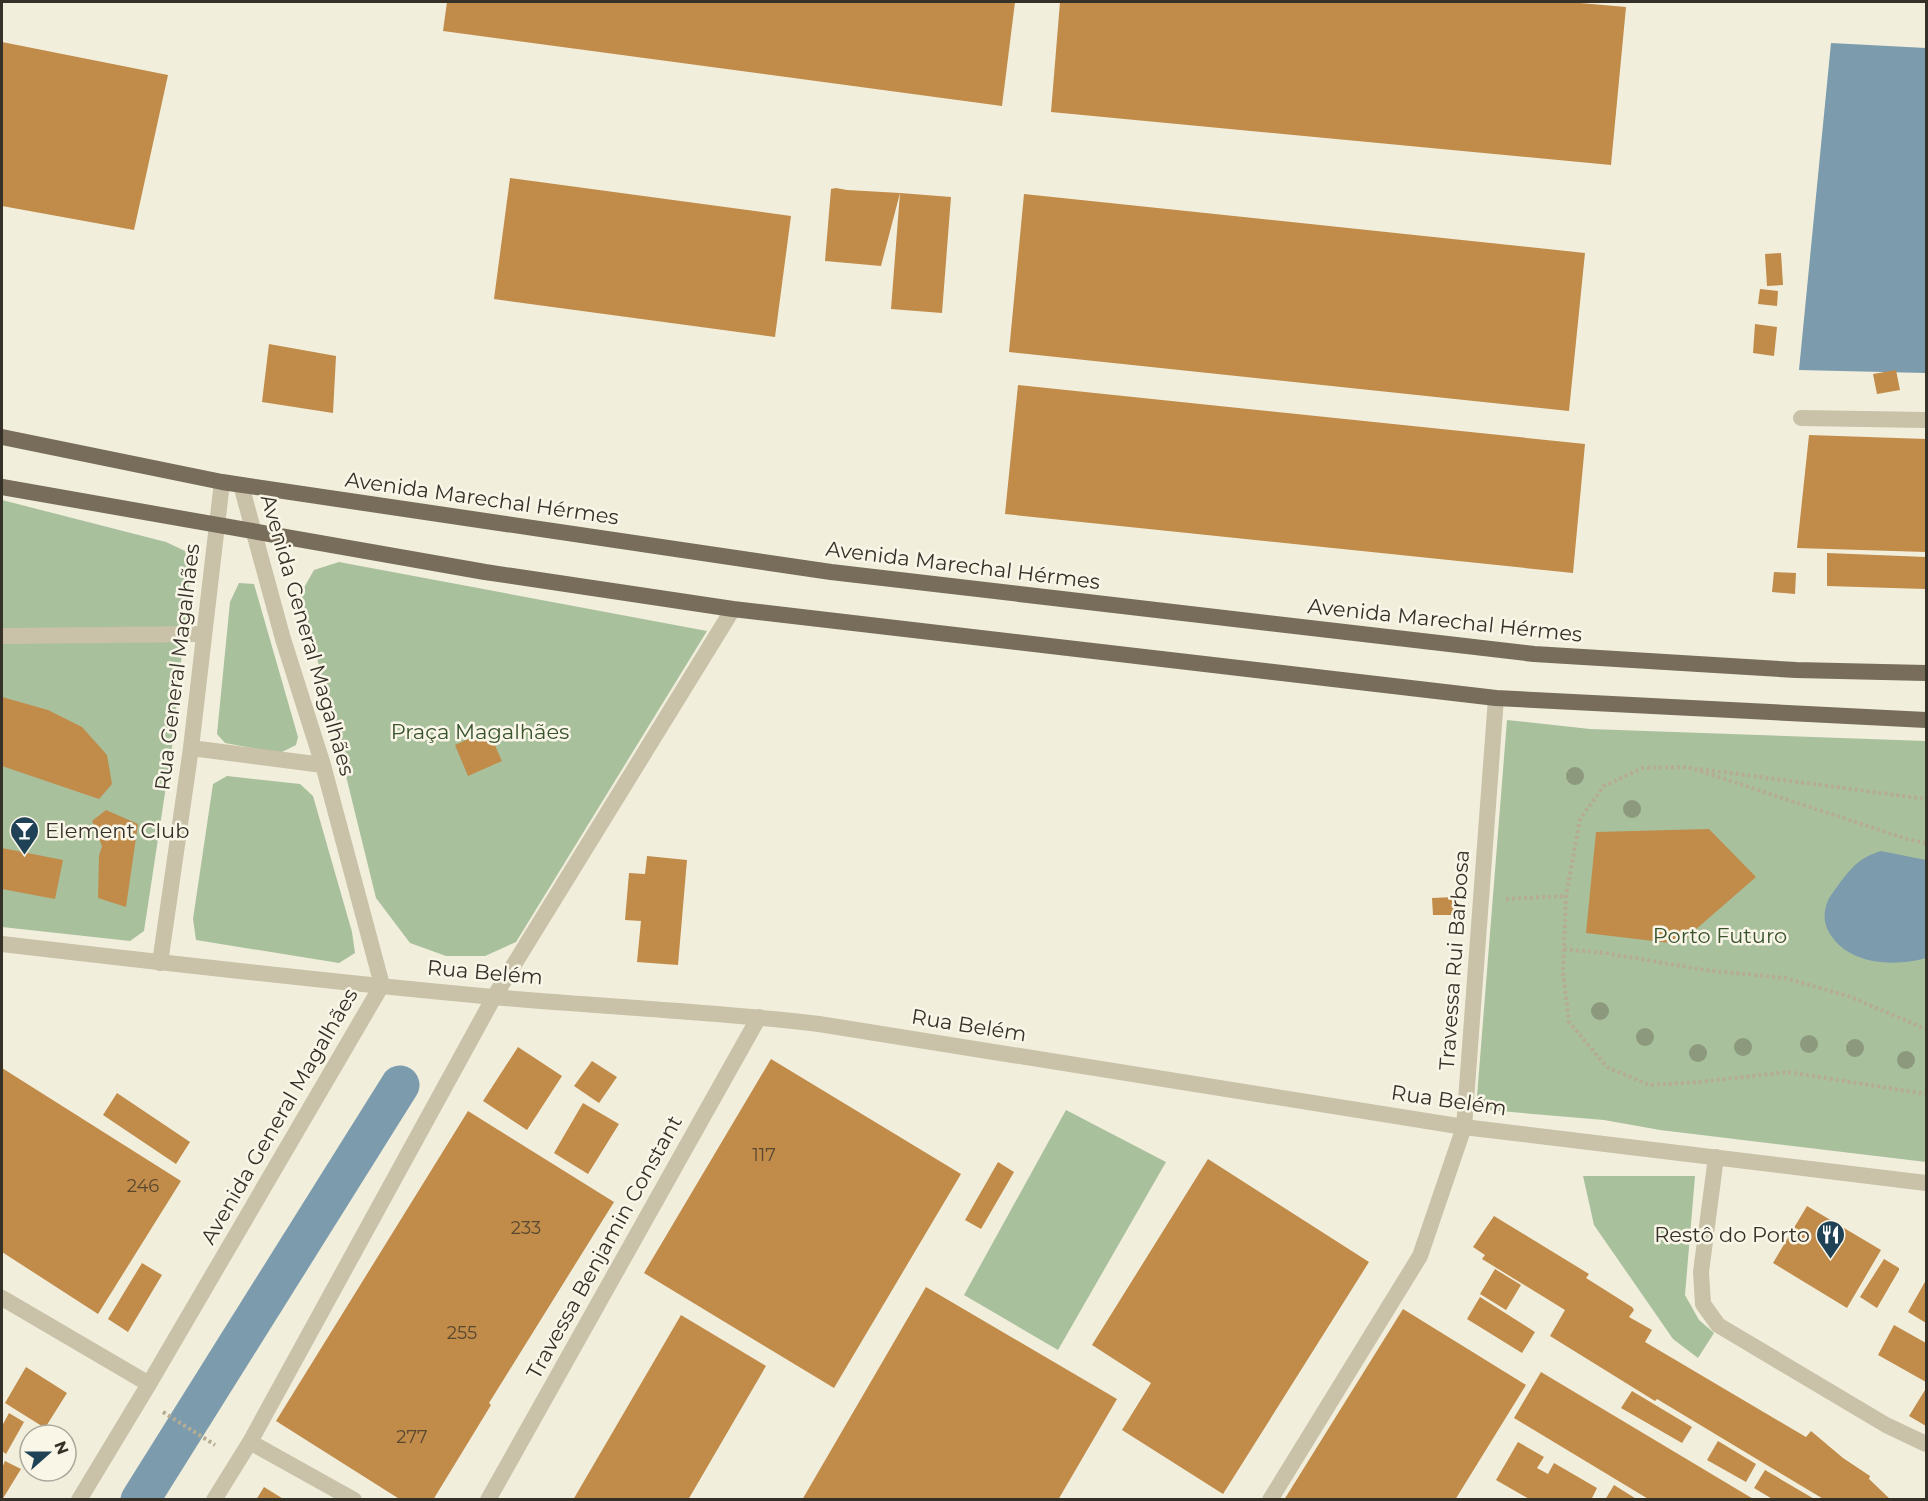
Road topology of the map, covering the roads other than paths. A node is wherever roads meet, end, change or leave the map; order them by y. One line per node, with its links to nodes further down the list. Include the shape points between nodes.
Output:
1 (1801, 418): 2 (street)
2 (1926, 420)
3 (2, 437): 4 (main road, Avenida Marechal Hérmes)
4 (222, 482): 5 (main road, Avenida Marechal Hérmes); 7 (street, Rua General Magalhães)
5 (241, 485): 8 (street, Avenida General Magalhães); 12 (main road, Avenida Marechal Hérmes, via 831,572 1534,654 1796,670)
6 (2, 487): 7 (main road)
7 (216, 525): 8 (main road); 10 (street, Rua General Magalhães)
8 (253, 531): 9 (main road, via 485,572); 16 (street, Avenida General Magalhães)
9 (733, 609): 13 (main road); 20 (street)
10 (204, 634): 11 (street); 15 (street, Rua General Magalhães)
11 (2, 636)
12 (1926, 673)
13 (1496, 698): 14 (main road); 22 (street, Travessa Rui Barbosa)
14 (1926, 720)
15 (191, 748): 16 (street); 18 (street, Rua General Magalhães)
16 (322, 765): 19 (street, Avenida General Magalhães)
17 (2, 944): 18 (street, Rua Belém)
18 (160, 963): 19 (street, Rua Belém)
19 (382, 985): 20 (street, Rua Belém); 26 (street, Avenida General Magalhães)
20 (494, 997): 21 (street, Rua Belém); 27 (street)
21 (759, 1017): 22 (street, Rua Belém); 32 (street, Travessa Benjamin Constant)
22 (1464, 1127): 23 (street, Rua Belém); 33 (street, Travessa Rui Barbosa, via 1420,1256)
23 (1716, 1157): 24 (street, Rua Belém); 28 (street, via 1701,1272 1703,1304 1718,1325 1886,1425)
24 (1926, 1183)
25 (2, 1298): 26 (street)
26 (149, 1384): 29 (street, Avenida General Magalhães)
27 (250, 1442): 30 (street); 31 (street)
28 (1926, 1444)
29 (79, 1500)
30 (214, 1500)
31 (354, 1500)
32 (488, 1500)
33 (1270, 1500)

